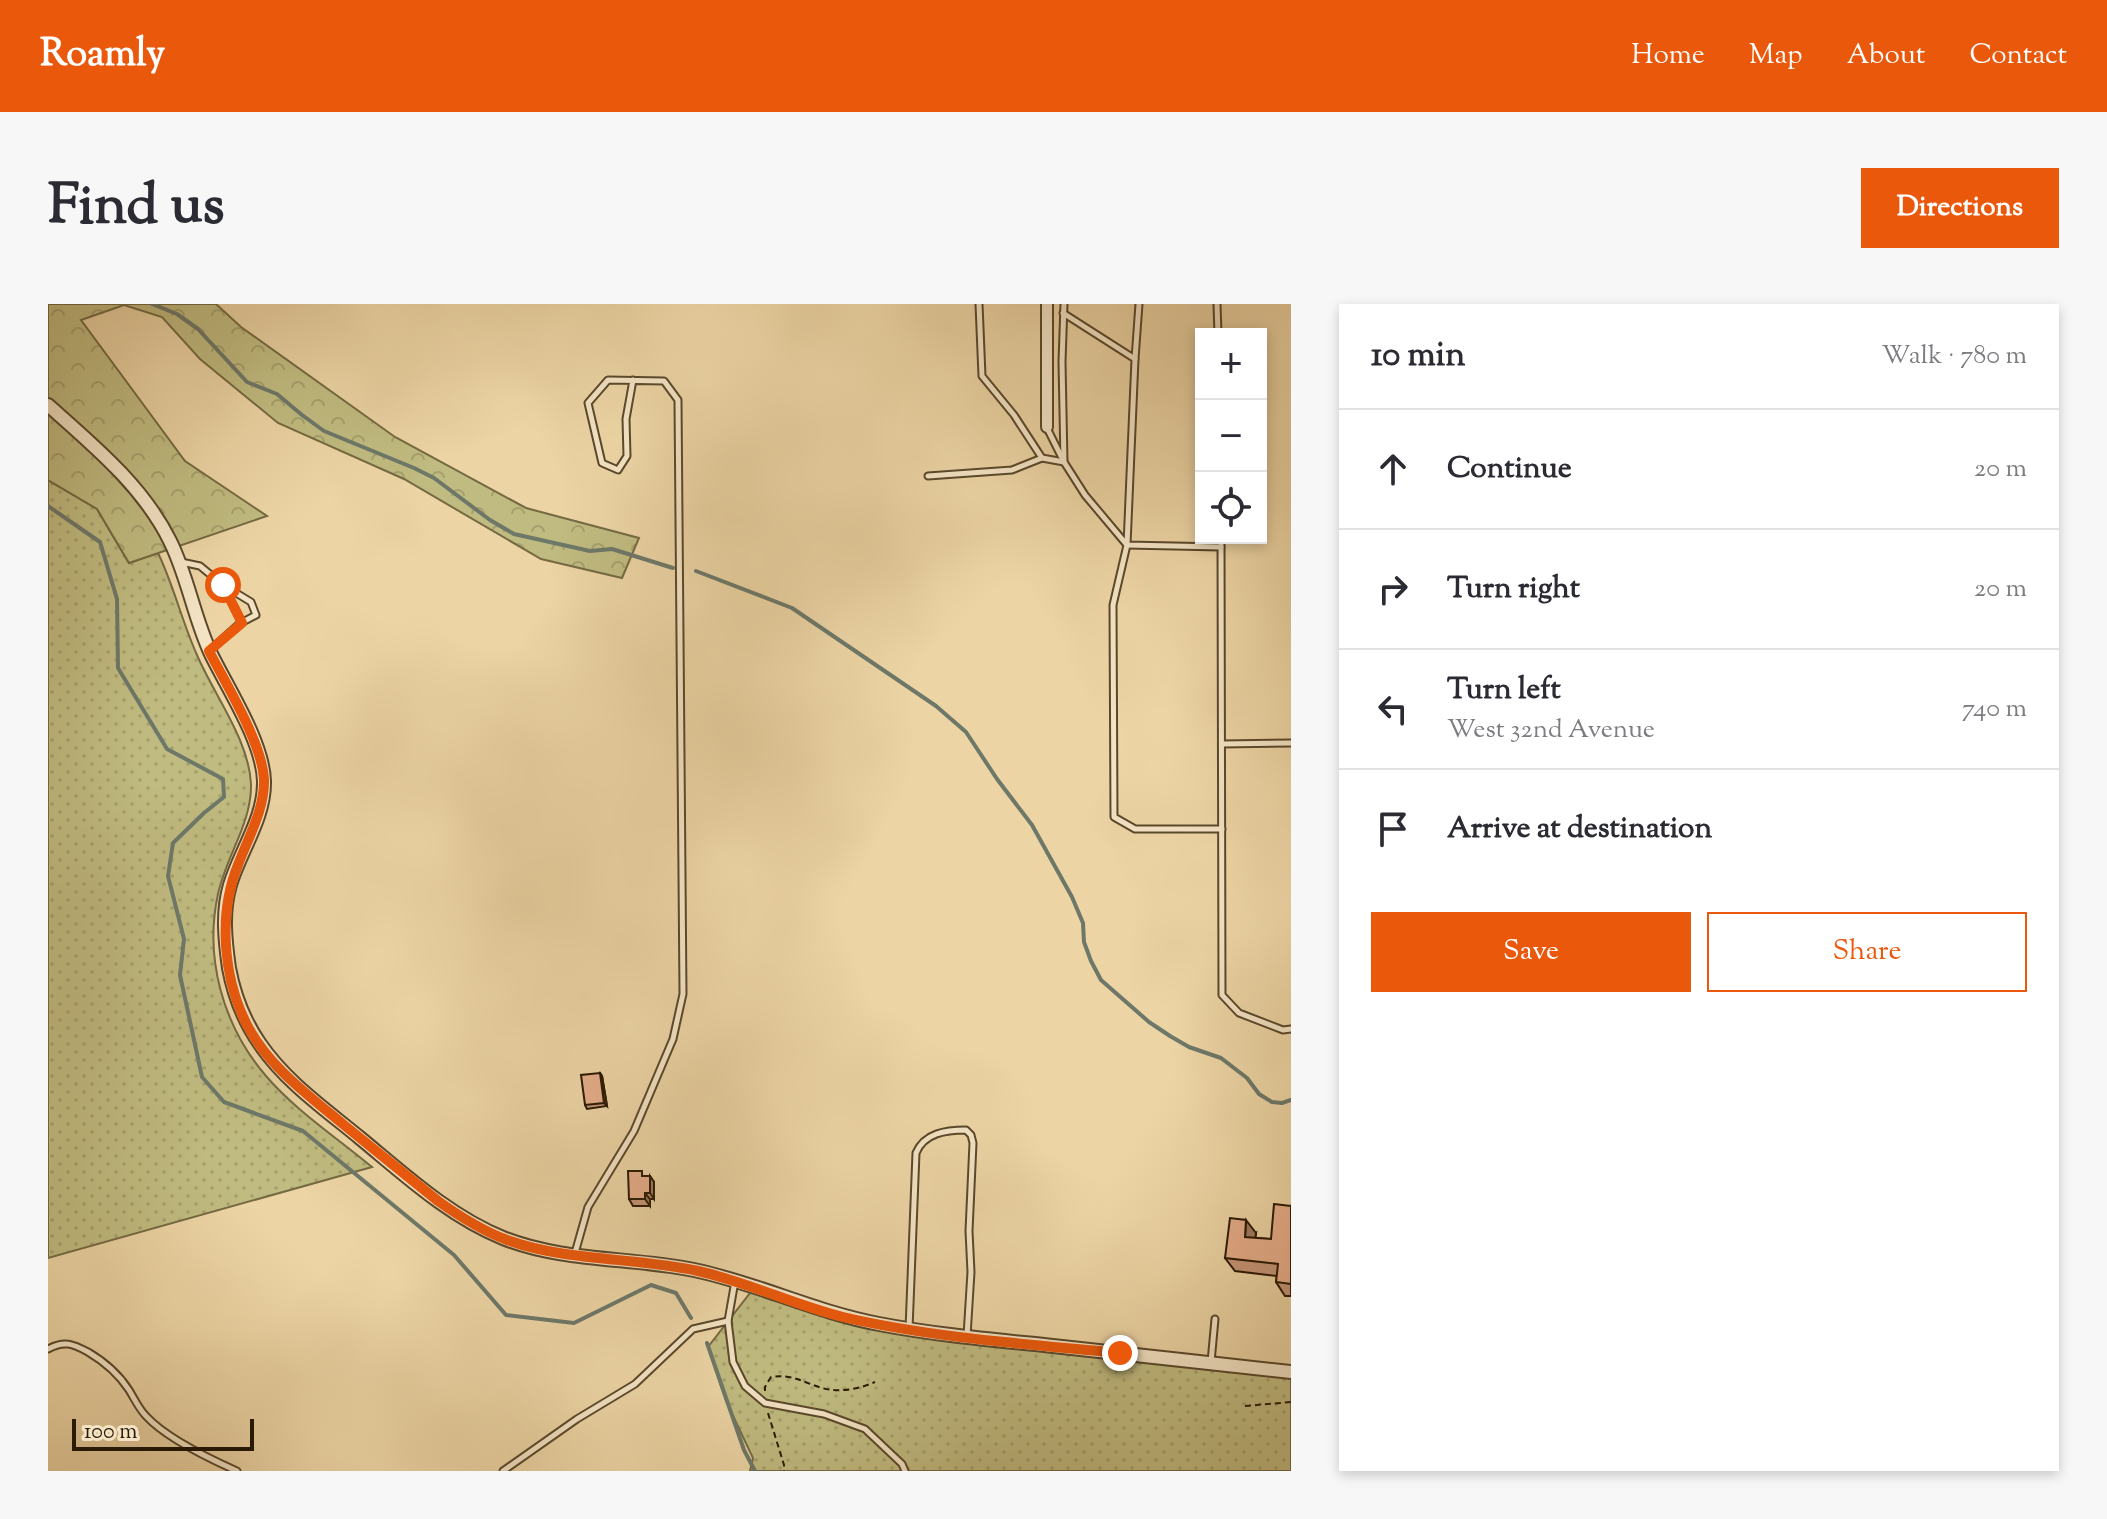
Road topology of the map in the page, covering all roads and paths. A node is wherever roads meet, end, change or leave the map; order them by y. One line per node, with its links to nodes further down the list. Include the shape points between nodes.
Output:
1 (979, 304): 12 (lane, via 982,376)
2 (1047, 304): 11 (street)
3 (1064, 304): 6 (lane)
4 (1139, 304): 8 (lane)
5 (1217, 304): 7 (lane)
6 (1063, 313): 8 (lane); 13 (lane)
7 (1218, 328)
8 (1135, 359): 15 (lane)
9 (633, 380): 9 (lane, via 627,456 618,470 602,463 588,403 608,380); 25 (lane, via 664,381 678,400 683,994 673,1039 634,1131 588,1207)
10 (48, 405): 17 (street, via 121,473 154,513)
11 (1047, 427): 13 (lane)
12 (1042, 458): 13 (lane); 14 (lane, via 1012,470)
13 (1064, 462): 15 (lane)
14 (928, 476)
15 (1127, 545): 16 (lane); 23 (lane, via 1113,605 1114,817 1135,829)
16 (1221, 547): 22 (lane)
17 (178, 561): 18 (lane, via 200,566); 20 (street)
18 (223, 585): 19 (lane); 19 (lane, via 251,602 256,615)
19 (242, 623): 20 (lane)
20 (209, 651): 25 (street, via 251,736 264,778 257,817 226,907 230,970 247,1024 277,1067 455,1213 507,1240)
21 (1291, 743): 22 (lane)
22 (1222, 744): 23 (lane)
23 (1222, 829): 24 (lane, via 1222,995 1239,1013)
24 (1291, 1029)
25 (574, 1254): 26 (street)
26 (735, 1280): 28 (lane); 29 (street, via 841,1316)
27 (1215, 1319): 32 (lane)
28 (728, 1321): 36 (lane, via 733,1362 745,1386); 39 (lane, via 693,1329 635,1384)
29 (909, 1329): 30 (street); 30 (lane, via 916,1153 931,1135 966,1130 973,1143)
30 (967, 1337): 32 (street)
31 (48, 1349): 38 (lane, via 66,1342 107,1363 145,1416)
32 (1211, 1363): 33 (street)
33 (1291, 1372)
34 (875, 1382): 36 (path, via 826,1389 786,1375 771,1377)
35 (1291, 1402): 37 (path)
36 (765, 1403): 40 (path); 41 (lane, via 824,1414 865,1429)
37 (1245, 1406)
38 (237, 1471)
39 (503, 1471)
40 (784, 1471)
41 (905, 1471)

